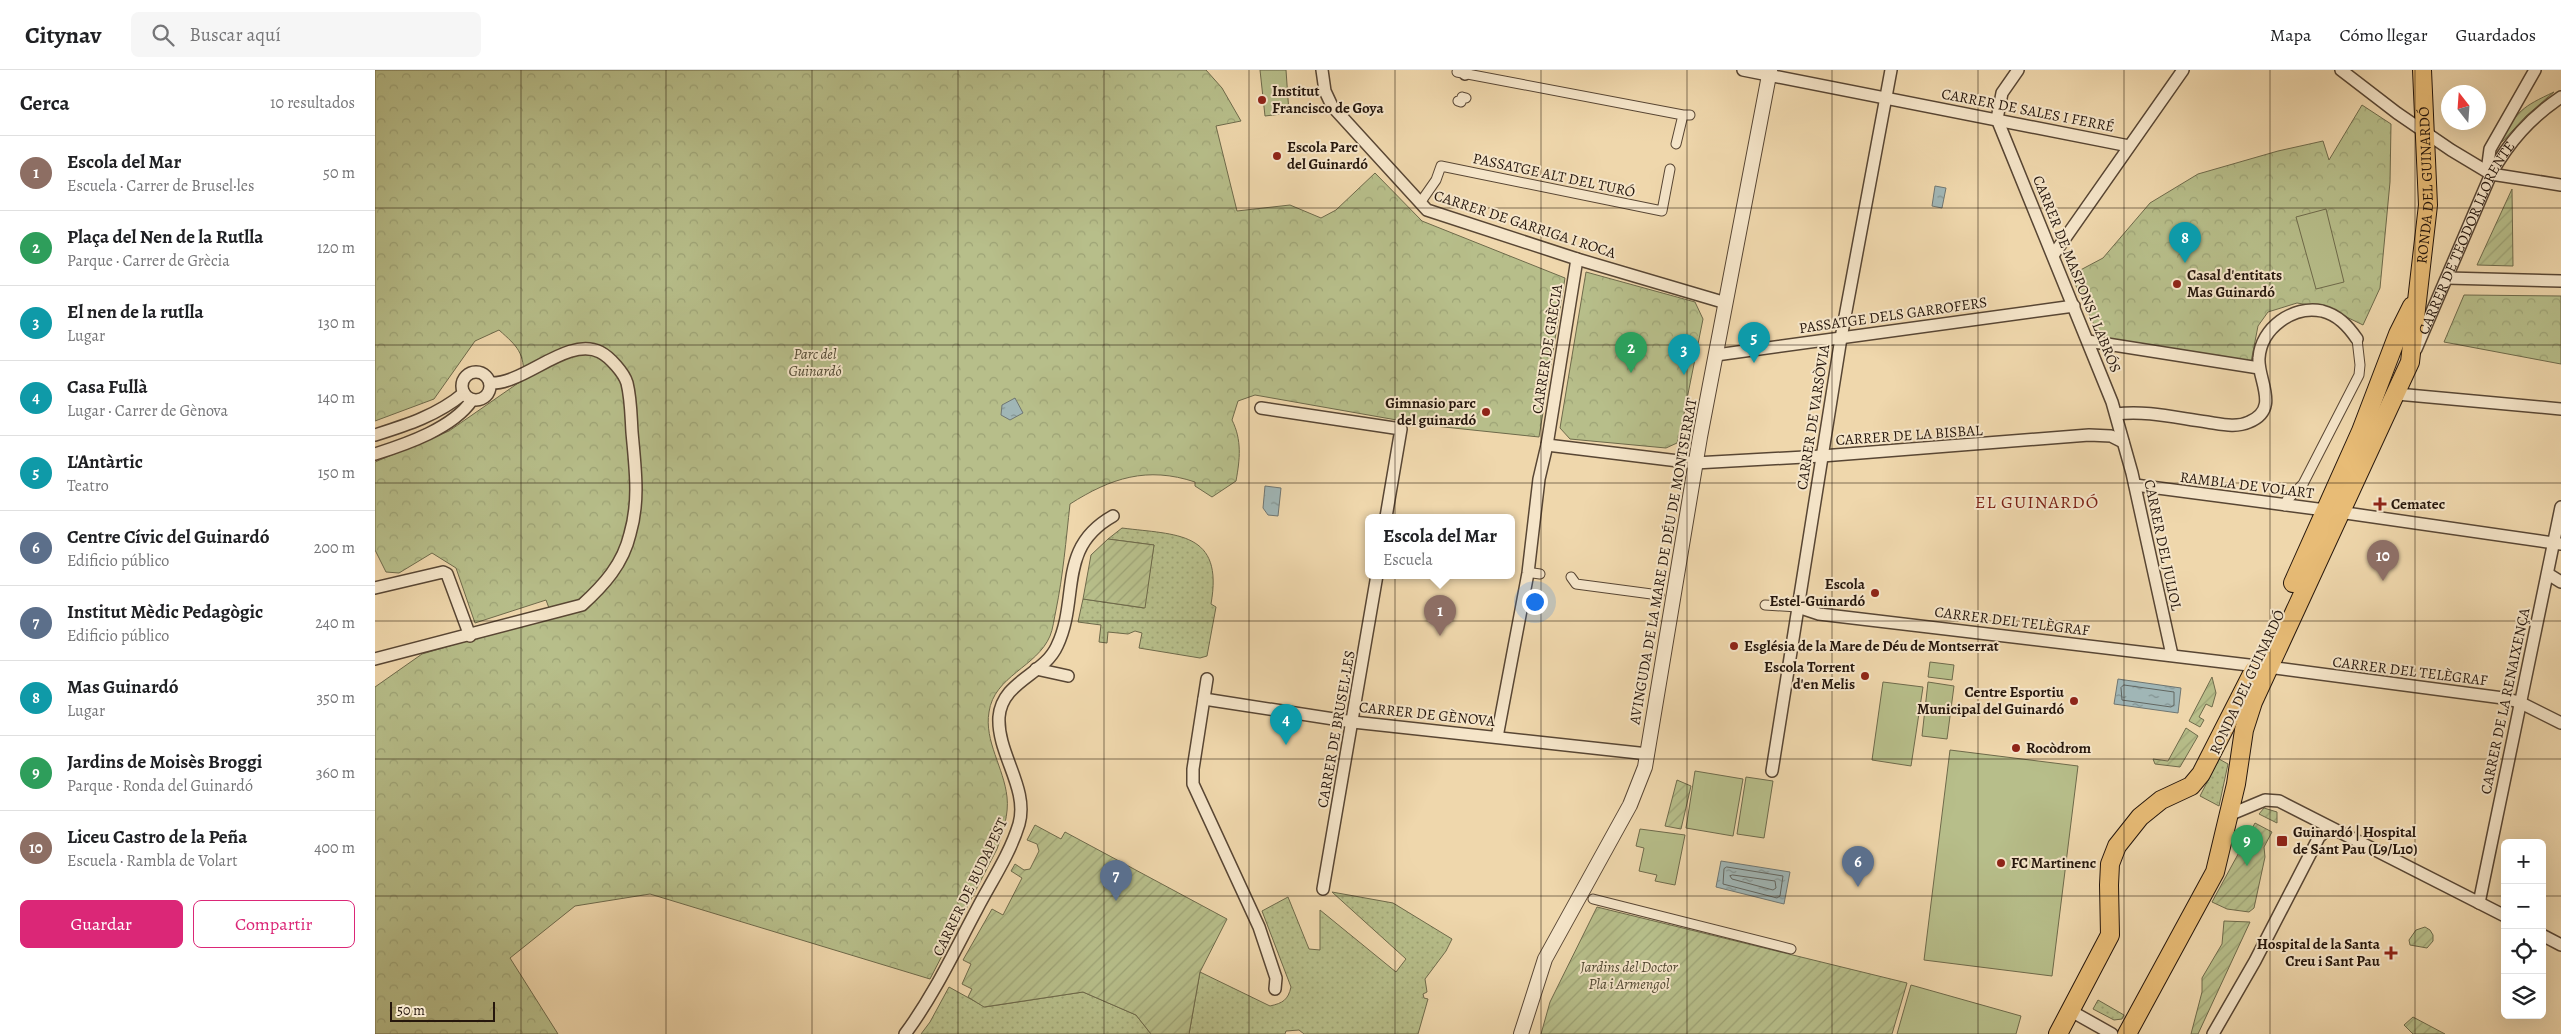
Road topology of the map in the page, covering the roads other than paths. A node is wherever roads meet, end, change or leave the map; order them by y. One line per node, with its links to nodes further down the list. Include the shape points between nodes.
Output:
1 (1322, 70): 21 (street, CARRER DE GARRIGA I ROCA, via 1325,91 1332,106)
2 (1743, 70): 10 (street, CARRER DE SALES I FERRÉ)
3 (1891, 70): 12 (street, CARRER DE VARSÒVIA)
4 (2018, 70): 14 (street, via 2002,93)
5 (2183, 70): 17 (street)
6 (2341, 70): 11 (street)
7 (2422, 70): 15 (main road, RONDA DEL GUINARDÓ)
8 (2535, 70): 19 (street, via 2490,149 2488,164)
9 (1463, 72): 16 (street, via 1686,115)
10 (1770, 72): 12 (street, CARRER DE SALES I FERRÉ); 27 (street, AVINGUDA DE LA MARE DE DÉU DE MONTSERRAT)
11 (2353, 74): 15 (street)
12 (1885, 98): 14 (street, CARRER DE SALES I FERRÉ); 29 (street, CARRER DE VARSÒVIA)
13 (2561, 98): 19 (street, CARRER DE TEODOR LLORENTE, via 2525,126)
14 (1997, 119): 17 (street, CARRER DE SALES I FERRÉ); 22 (street, CARRER DE MASPONS I LABRÓS)
15 (2425, 132): 19 (street); 26 (main road, RONDA DEL GUINARDÓ, via 2428,205)
16 (1675, 144)
17 (2129, 146): 22 (street)
18 (1670, 169): 21 (street, PASSATGE ALT DEL TURÓ, via 1662,211 1441,166 1436,180)
19 (2491, 174): 20 (street); 24 (street, CARRER DE TEODOR LLORENTE)
20 (2561, 185)
21 (1420, 203): 23 (street, CARRER DE GARRIGA I ROCA, via 1427,210 1448,218)
22 (2054, 254): 28 (street, CARRER DE MASPONS I LABRÓS)
23 (1577, 259): 27 (street, CARRER DE GARRIGA I ROCA); 43 (street, CARRER DE GRÈCIA)
24 (2447, 278): 25 (street); 33 (street, CARRER DE TEODOR LLORENTE)
25 (2561, 281)
26 (2416, 299): 33 (main road, RONDA DEL GUINARDÓ); 50 (main road, RONDA DEL GUINARDÓ, via 2398,334)
27 (1726, 303): 32 (street, AVINGUDA DE LA MARE DE DÉU DE MONTSERRAT)
28 (2074, 306): 29 (street, PASSATGE DELS GARROFERS); 31 (street, CARRER DE MASPONS I LABRÓS)
29 (1841, 338): 32 (street, PASSATGE DELS GARROFERS); 45 (street, CARRER DE VARSÒVIA)
30 (2357, 339): 34 (street, via 2346,325 2328,313 2308,309 2294,313 2281,320 2266,337 2260,351); 48 (street, via 2361,365 2359,375 2303,484)
31 (2088, 341): 34 (street); 40 (street, CARRER DE MASPONS I LABRÓS)
32 (1716, 355): 46 (street, AVINGUDA DE LA MARE DE DÉU DE MONTSERRAT)
33 (2411, 362): 36 (main road, CARRER DE TEODOR LLORENTE)
34 (2259, 368): 40 (street, via 2267,394 2261,411 2249,422 2233,425 2140,412)
35 (491, 383): 37 (street, via 486,397); 37 (street, via 483,373 471,372 463,382); 62 (street, via 503,384 550,359 585,348 600,352 611,360 627,382 637,494 630,535 621,559 605,584 582,605)
36 (2397, 394): 39 (street); 50 (main road, RONDA DEL GUINARDÓ)
37 (468, 396): 41 (street, via 419,421); 44 (street, via 466,409 449,423)
38 (1261, 408): 51 (street, via 1401,429)
39 (2561, 409)
40 (2116, 414): 42 (street, CARRER DE MASPONS I LABRÓS)
41 (375, 435)
42 (2123, 442): 45 (street, CARRER DE LA BISBAL, via 2111,436 2089,435); 47 (street, CARRER DEL JULIOL)
43 (1547, 445): 46 (street, CARRER DE LA BISBAL); 73 (street, CARRER DE GRÈCIA, via 1539,479 1528,573)
44 (375, 454)
45 (1822, 456): 46 (street, CARRER DE LA BISBAL); 61 (street, CARRER DE VARSÒVIA)
46 (1695, 463): 74 (street, AVINGUDA DE LA MARE DE DÉU DE MONTSERRAT)
47 (2135, 485): 48 (street, RAMBLA DE VOLART); 63 (street, CARRER DEL JULIOL)
48 (2285, 506): 50 (street, RAMBLA DE VOLART)
49 (2561, 506): 53 (street, CARRER DE LA RENAIXENÇA)
50 (2332, 511): 53 (street, RAMBLA DE VOLART); 65 (main road, RONDA DEL GUINARDÓ)
51 (1387, 514)
52 (1113, 516): 66 (street, CARRER DE BUDAPEST, via 1093,530 1082,544 1075,561 1058,644 1047,662)
53 (2558, 544): 54 (street, CARRER DE LA RENAIXENÇA)
54 (2548, 574): 57 (street); 70 (street, CARRER DE LA RENAIXENÇA)
55 (1571, 577): 59 (street, via 1576,584)
56 (1376, 579): 71 (street, CARRER DE BRUSEL·LES)
57 (2561, 582)
58 (375, 588): 62 (street, via 443,572 447,574)
59 (1659, 595)
60 (1765, 605): 61 (street, CARRER DEL TELÈGRAF)
61 (1798, 607): 63 (street, CARRER DEL TELÈGRAF, via 1819,614); 75 (street, CARRER DE VARSÒVIA)
62 (470, 636): 64 (street)
63 (2172, 655): 65 (street, CARRER DEL TELÈGRAF)
64 (375, 659)
65 (2262, 666): 70 (street, CARRER DEL TELÈGRAF); 76 (main road, RONDA DEL GUINARDÓ, via 2247,719); 86 (main road, RONDA DEL GUINARDÓ, via 2201,774 2191,786 2161,800 2140,817 2117,846 2109,885 2110,936)
66 (1036, 669): 67 (street); 87 (street, CARRER DE BUDAPEST, via 1004,700 999,719 1021,806 1016,833 928,1003)
67 (1069, 676)
68 (1207, 679): 69 (street)
69 (1203, 699): 71 (street, CARRER DE GÈNOVA); 85 (street, via 1193,784 1259,927 1276,978)
70 (2519, 702): 72 (street, CARRER DEL TELÈGRAF); 80 (street, CARRER DE LA RENAIXENÇA)
71 (1353, 722): 73 (street, CARRER DE GÈNOVA); 78 (street, CARRER DE BRUSEL·LES)
72 (2561, 723)
73 (1497, 737): 74 (street, CARRER DE GÈNOVA)
74 (1648, 754): 88 (street, AVINGUDA DE LA MARE DE DÉU DE MONTSERRAT, via 1630,805 1543,963)
75 (1772, 770)
76 (2229, 815): 77 (street, via 2265,800 2274,800); 91 (main road, RONDA DEL GUINARDÓ, via 2215,872)
77 (2329, 828): 80 (street); 92 (street, via 2319,837)
78 (1323, 889)
79 (1593, 899): 84 (street)
80 (2479, 903): 81 (street)
81 (2501, 914)
82 (2546, 937): 83 (street)
83 (2561, 945)
84 (1791, 949)
85 (1275, 989)
86 (2071, 1011): 89 (main road, RONDA DEL GUINARDÓ); 90 (street)
87 (905, 1034)
88 (1521, 1034)
89 (2058, 1034)
90 (2112, 1034)
91 (2127, 1034)
92 (2213, 1034)

